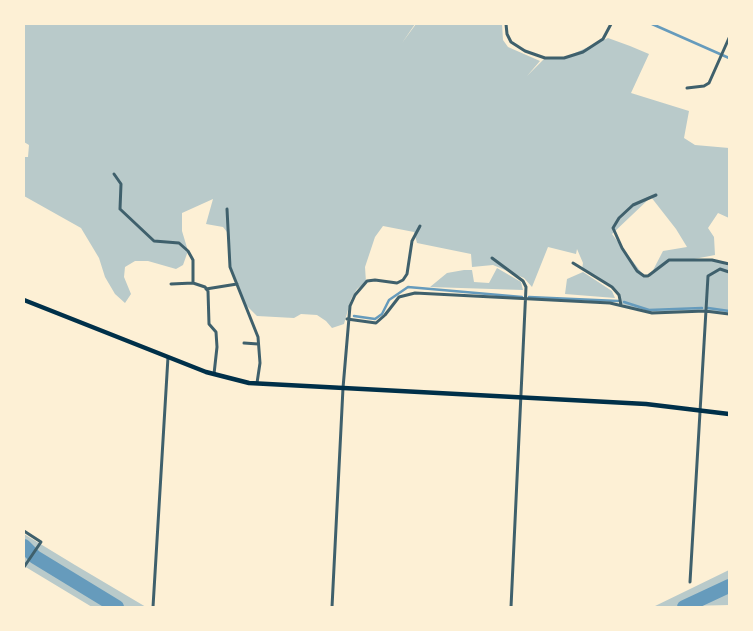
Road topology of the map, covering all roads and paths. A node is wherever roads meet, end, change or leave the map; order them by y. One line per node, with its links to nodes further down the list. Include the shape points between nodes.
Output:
1 (506, 24): 2 (street, via 511,42 525,52 545,58 564,58 583,52 603,38)
2 (611, 24)
3 (729, 38): 4 (street, via 709,82)
4 (688, 88)
5 (114, 174): 13 (street, via 121,184 120,209 154,241 179,243 188,251 193,260)
6 (656, 195): 11 (street, via 633,205 613,228 637,271 648,276 669,260 712,260)
7 (227, 208): 15 (street, via 230,267)
8 (420, 226): 22 (street, via 412,241 407,274 403,280 397,283 367,282 355,295)
9 (492, 258): 17 (street, via 523,281)
10 (573, 263): 19 (street, via 612,287 619,295)
11 (729, 264)
12 (729, 272): 20 (street, via 720,269 708,276)
13 (192, 283): 14 (street); 16 (street)
14 (171, 284)
15 (237, 284): 16 (street); 24 (street)
16 (206, 288): 26 (street, via 209,324 216,332 218,347)
17 (527, 299): 19 (street); 22 (street, via 415,292 399,297 376,323); 29 (street)
18 (24, 300): 25 (main road)
19 (621, 305): 20 (street, via 652,313)
20 (705, 311): 21 (street); 30 (street)
21 (729, 314)
22 (347, 319): 28 (street)
23 (244, 343): 24 (street)
24 (258, 344): 27 (street)
25 (168, 357): 26 (main road); 35 (street)
26 (214, 374): 27 (main road)
27 (257, 383): 28 (main road)
28 (343, 388): 29 (main road); 36 (street)
29 (522, 398): 30 (main road); 37 (street)
30 (700, 410): 31 (main road); 34 (street)
31 (729, 414)
32 (24, 531): 33 (street, via 41,542)
33 (24, 566)
34 (690, 582)
35 (153, 607)
36 (332, 607)
37 (511, 607)

